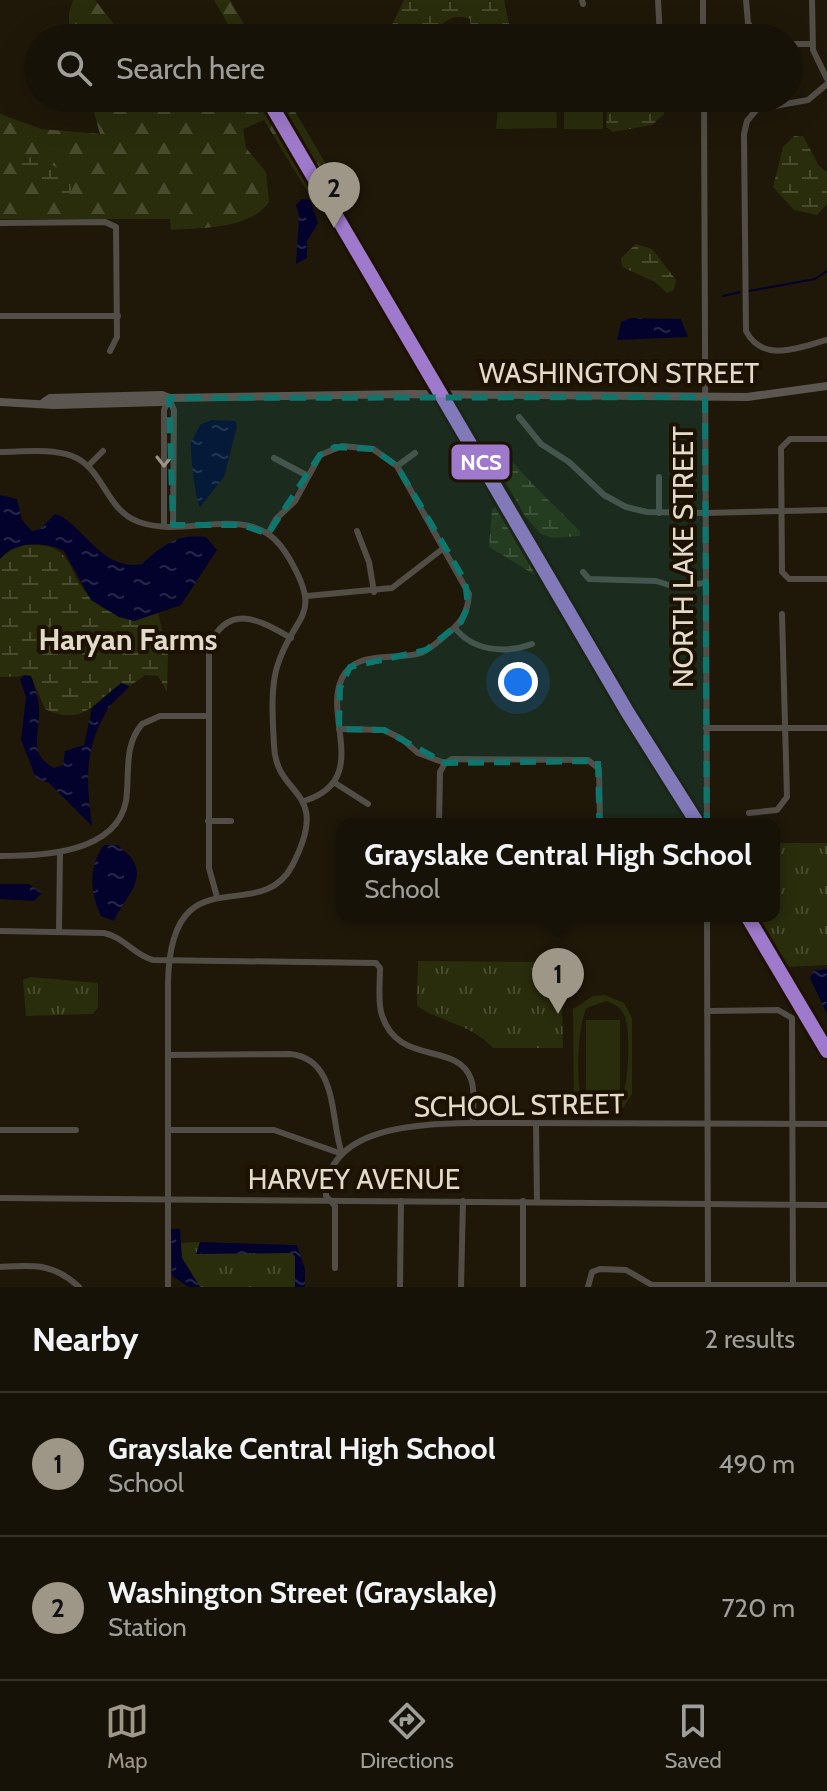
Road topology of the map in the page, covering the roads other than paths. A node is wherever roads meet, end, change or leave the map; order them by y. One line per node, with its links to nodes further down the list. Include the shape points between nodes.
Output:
1 (658, 0): 5 (street)
2 (703, 0): 6 (street)
3 (746, 0): 7 (street)
4 (812, 0): 9 (street)
5 (659, 24)
6 (703, 24)
7 (749, 24)
8 (803, 44): 9 (street)
9 (812, 44): 10 (street)
10 (827, 81): 11 (street)
11 (803, 101)
12 (704, 112): 20 (street, NORTH LAKE STREET)
13 (750, 112): 17 (street, via 744,134 744,325 751,345 766,350)
14 (0, 223): 16 (street, via 105,222 117,229)
15 (0, 316): 16 (street)
16 (118, 316): 18 (street)
17 (827, 340)
18 (110, 351)
19 (827, 386): 20 (main road, WASHINGTON STREET, via 774,395)
20 (705, 397): 21 (main road, WASHINGTON STREET); 36 (street, NORTH LAKE STREET)
21 (169, 398): 22 (main road, WASHINGTON STREET); 37 (street, via 164,410)
22 (0, 402)
23 (519, 417): 35 (street, via 541,444 569,462 611,504)
24 (827, 439): 34 (street, via 790,439 783,444)
25 (103, 451): 29 (street)
26 (0, 452): 29 (street, via 60,452)
27 (415, 453): 30 (street)
28 (274, 458): 31 (street)
29 (88, 466): 37 (street, via 120,511 141,523)
30 (397, 466): 31 (street, via 373,449 342,446 320,455); 40 (street)
31 (308, 476): 39 (street)
32 (659, 477): 35 (street)
33 (827, 510): 34 (street)
34 (782, 511): 36 (street); 42 (street, via 785,576)
35 (659, 513): 36 (street)
36 (705, 513): 43 (street, NORTH LAKE STREET)
37 (169, 525): 39 (street, via 242,525)
38 (357, 531): 44 (street)
39 (268, 534): 45 (street, via 281,544)
40 (445, 547): 44 (street, via 405,582); 47 (street, via 469,594 467,611)
41 (583, 572): 43 (street, via 589,579 672,586)
42 (827, 579)
43 (706, 583): 52 (street, NORTH LAKE STREET)
44 (374, 592): 45 (street)
45 (307, 596): 48 (street)
46 (782, 614): 51 (street)
47 (455, 628): 49 (street, via 469,643 484,648); 54 (street, via 420,653 350,667 340,688)
48 (291, 638): 50 (street, via 258,619 223,626 209,646); 57 (street, via 276,674 274,747 280,769)
49 (532, 644)
50 (208, 716): 63 (street); 65 (street, via 160,716 142,724 130,750 126,800 119,816 87,844)
51 (783, 727): 52 (street); 53 (street); 59 (street, via 784,804 777,810)
52 (706, 728): 62 (street, NORTH LAKE STREET)
53 (827, 728)
54 (339, 729): 55 (street, via 384,730); 56 (street)
55 (445, 763): 60 (street, via 440,772); 61 (street, via 584,759 596,765 600,775)
56 (335, 783): 57 (street, via 326,793); 58 (street)
57 (304, 801): 67 (street, via 305,836 285,877 260,893)
58 (368, 804)
59 (749, 813)
60 (439, 818)
61 (600, 818)
62 (707, 818)
63 (208, 821): 64 (street); 67 (street, via 209,868)
64 (231, 821)
65 (60, 854): 66 (street); 70 (street)
66 (0, 856)
67 (217, 897): 71 (street, via 195,907 183,920)
68 (707, 922): 72 (street)
69 (0, 931): 70 (street)
70 (59, 932): 71 (street, via 110,934 147,958)
71 (170, 960): 73 (street); 74 (street, via 376,963 388,1030 411,1049 465,1068 472,1082)
72 (707, 1011): 77 (street); 78 (street, via 789,1014 794,1026)
73 (168, 1055): 81 (street); 82 (street, via 307,1058 322,1073)
74 (473, 1123): 75 (street, SCHOOL STREET); 82 (street, SCHOOL STREET, via 392,1130)
75 (536, 1124): 77 (street, SCHOOL STREET); 88 (street)
76 (827, 1124): 78 (street, SCHOOL STREET)
77 (708, 1125): 78 (street, SCHOOL STREET); 90 (street)
78 (793, 1125): 91 (street)
79 (0, 1130): 80 (street)
80 (76, 1130)
81 (168, 1130): 82 (street, via 274,1130); 84 (street)
82 (342, 1154): 89 (street, via 327,1178)
83 (0, 1198): 84 (street, HARVEY AVENUE)
84 (167, 1201): 89 (street, HARVEY AVENUE); 99 (street)
85 (401, 1201): 86 (street, HARVEY AVENUE); 89 (street, HARVEY AVENUE); 100 (street)
86 (463, 1201): 87 (street, HARVEY AVENUE); 101 (street)
87 (523, 1201): 88 (street, HARVEY AVENUE); 102 (street)
88 (537, 1201): 90 (street, HARVEY AVENUE)
89 (330, 1202): 94 (street, via 335,1206)
90 (708, 1202): 91 (street, HARVEY AVENUE); 96 (street)
91 (793, 1204): 92 (street, HARVEY AVENUE); 97 (street)
92 (827, 1205)
93 (0, 1267): 98 (street, via 52,1268)
94 (335, 1268)
95 (827, 1285): 97 (street)
96 (708, 1286): 97 (street); 103 (street, via 648,1284 626,1270 600,1269 592,1272)
97 (793, 1286)
98 (79, 1287)
99 (168, 1287)
100 (400, 1287)
101 (461, 1287)
102 (523, 1287)
103 (588, 1287)

